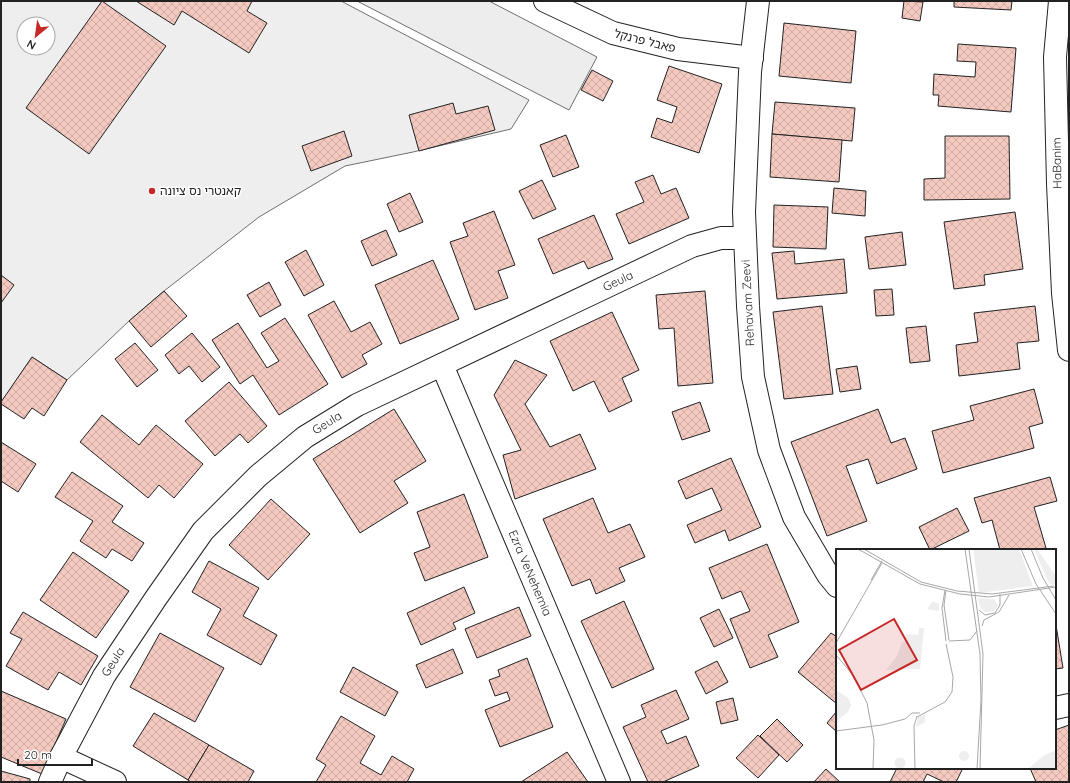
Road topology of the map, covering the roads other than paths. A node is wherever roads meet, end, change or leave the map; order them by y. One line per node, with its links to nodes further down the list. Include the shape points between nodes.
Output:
1 (545, 1): 4 (street, פאבל פרנקל, via 613,33 678,49)
2 (758, 1): 4 (street, Rehavam Zeevi)
3 (1060, 1): 6 (street, HaBanim, via 1055,57 1058,184 1063,293)
4 (752, 58): 5 (street, Rehavam Zeevi, via 744,212)
5 (745, 238): 7 (street, Geula, via 721,238 692,246); 8 (street, Rehavam Zeevi, via 753,377 769,450 794,517)
6 (1069, 350)
7 (442, 364): 11 (street, Geula, via 357,405 305,437 258,476 203,531 104,676); 14 (street, Ezra VeNehemia)
8 (836, 585)
9 (1069, 705): 10 (street)
10 (1056, 708)
11 (61, 757): 12 (street, Geula); 13 (street)
12 (50, 782)
13 (115, 782)
14 (619, 782)

